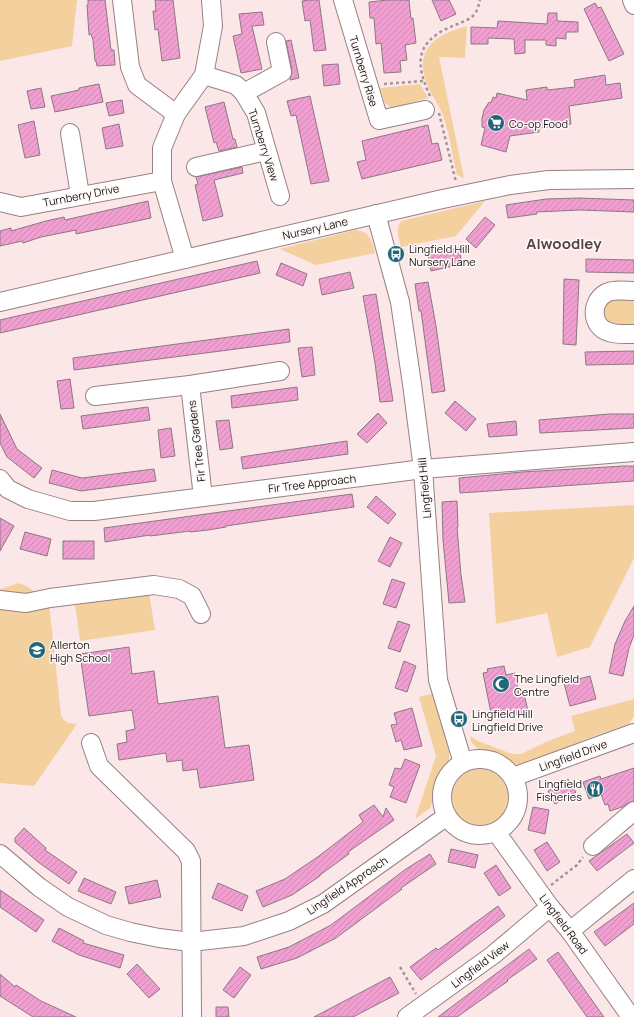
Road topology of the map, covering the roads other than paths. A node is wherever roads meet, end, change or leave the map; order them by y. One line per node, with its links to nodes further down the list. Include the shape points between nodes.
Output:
1 (122, 0): 10 (street, via 130,67 138,85)
2 (210, 0): 7 (street, via 213,26)
3 (343, 0): 9 (street, Turnberry Rise, via 379,120)
4 (632, 0): 5 (street)
5 (634, 5)
6 (276, 42): 8 (street, via 282,72)
7 (204, 75): 8 (street, Turnberry View, via 236,85); 10 (street)
8 (244, 93): 12 (street, Turnberry View, via 256,113)
9 (432, 107)
10 (176, 114): 15 (street, via 162,148)
11 (70, 133): 16 (street)
12 (266, 151): 13 (street); 17 (street, Turnberry View)
13 (196, 167)
14 (634, 180): 19 (street, Nursery Lane, via 548,180 510,185)
15 (162, 181): 16 (street, Turnberry Drive); 20 (street)
16 (80, 195): 18 (street, Turnberry Drive, via 20,207)
17 (280, 196)
18 (0, 202)
19 (376, 214): 20 (street, Nursery Lane); 28 (street, Lingfield Hill, via 400,302)
20 (185, 259): 22 (street, Nursery Lane)
21 (634, 291): 23 (street, via 615,291 601,296 594,309 594,316 602,329 608,332)
22 (0, 302)
23 (634, 334)
24 (280, 371): 25 (street, Fir Tree Gardens)
25 (190, 385): 26 (street, Fir Tree Gardens); 30 (street, Fir Tree Gardens)
26 (95, 396)
27 (634, 452): 28 (street, Fir Tree Approach)
28 (423, 468): 30 (street, Fir Tree Approach); 35 (street, Lingfield Hill, via 438,680)
29 (0, 478): 30 (street, Fir Tree Approach, via 8,489 28,499 70,511 94,511)
30 (203, 497)
31 (0, 600): 32 (street, via 26,603 154,585 179,589 192,596)
32 (201, 614)
33 (634, 733): 36 (street, Lingfield Drive)
34 (91, 743): 45 (street, via 99,766 186,851 191,860)
35 (463, 763): 36 (street, via 476,759 493,761 505,768); 38 (street, via 449,775 443,787 442,804)
36 (513, 777): 39 (street, via 518,789 515,812 507,825)
37 (634, 810): 40 (street)
38 (447, 816): 39 (street, via 460,830 473,835); 45 (street, Lingfield Approach, via 323,904 289,922 244,936)
39 (496, 832): 43 (street, Lingfield Road)
40 (593, 846)
41 (0, 854): 45 (street, Lingfield Approach, via 39,887 68,907 106,925 159,938)
42 (634, 879): 44 (street)
43 (545, 900): 44 (street, Lingfield Road); 47 (street, Lingfield View, via 493,955)
44 (570, 931): 48 (street, Lingfield Road)
45 (191, 942): 46 (street)
46 (192, 1017)
47 (407, 1017)
48 (631, 1017)

